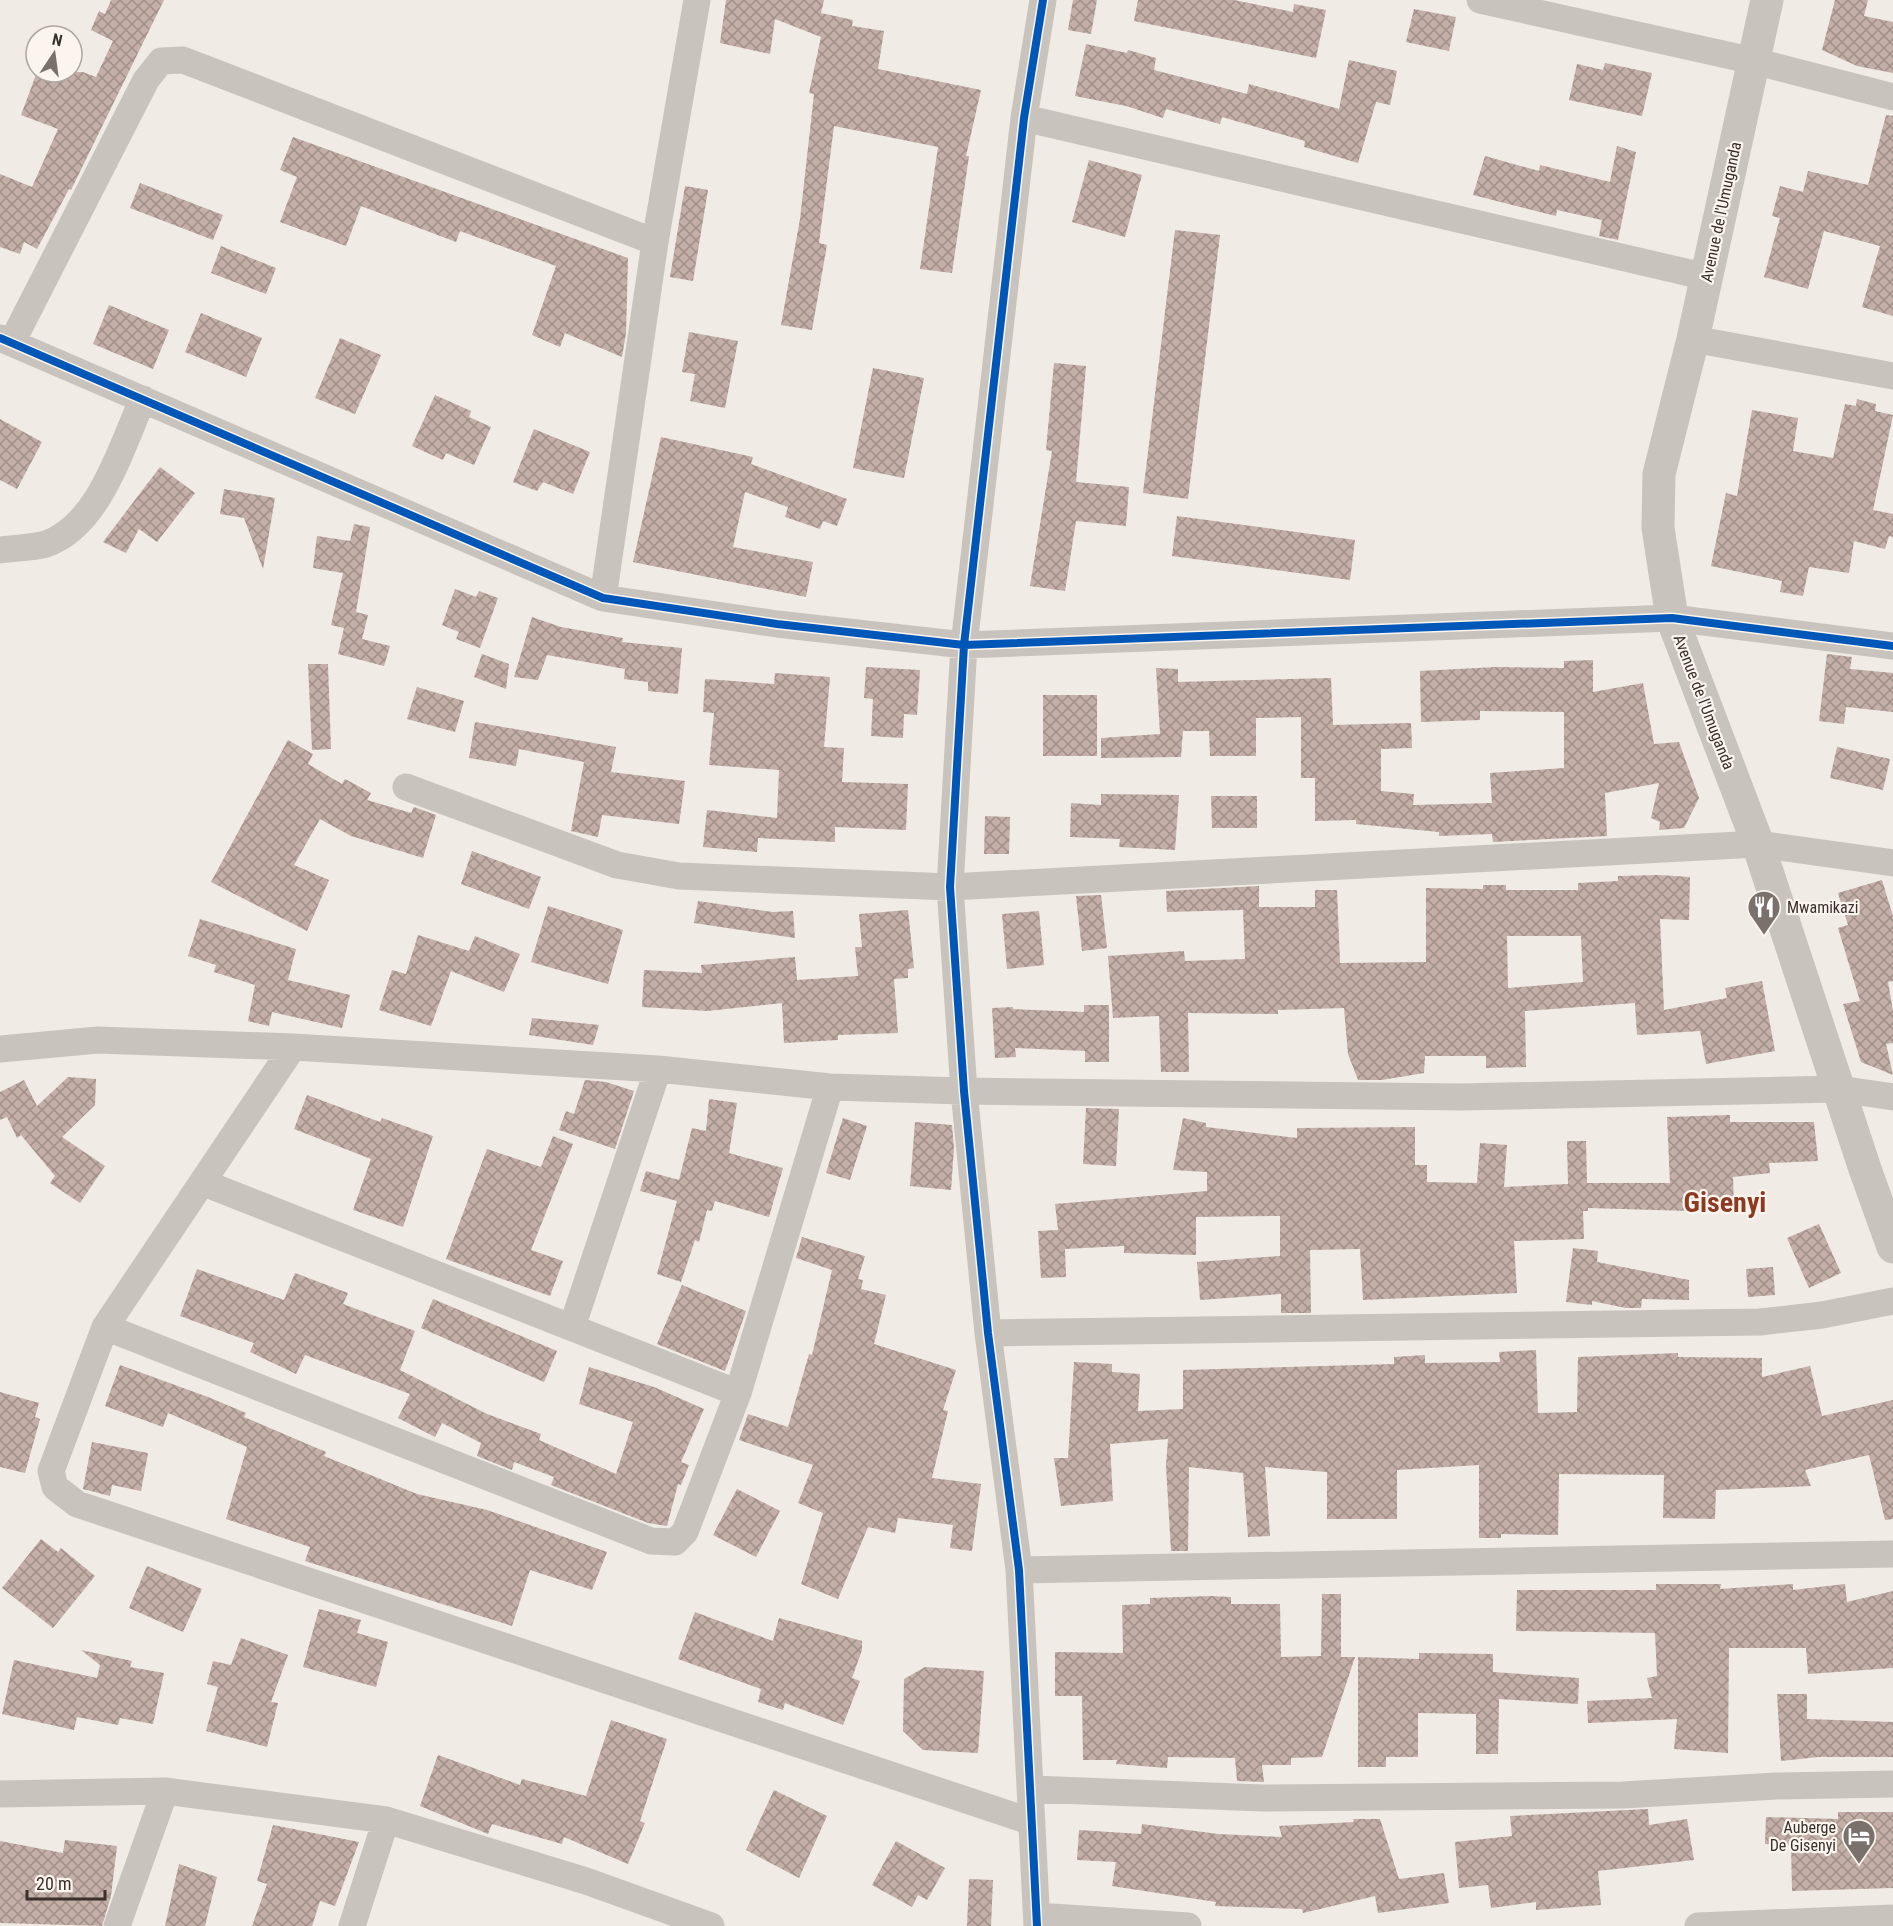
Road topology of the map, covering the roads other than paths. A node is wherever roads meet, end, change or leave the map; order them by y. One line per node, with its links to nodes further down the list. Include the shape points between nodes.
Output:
1 (697, 0): 8 (street)
2 (1043, 0): 7 (street)
3 (1480, 0): 5 (street)
4 (1767, 0): 5 (street, Avenue de l'Umuganda)
5 (1754, 61): 6 (street); 9 (street, Avenue de l'Umuganda)
6 (1893, 96)
7 (1024, 118): 9 (street); 17 (street)
8 (654, 242): 11 (street, via 183,60 160,61 146,80); 15 (street)
9 (1707, 277): 10 (street, Avenue de l'Umuganda)
10 (1694, 339): 12 (street); 16 (street, Avenue de l'Umuganda, via 1659,474 1658,528)
11 (6, 340): 13 (street)
12 (1893, 376)
13 (143, 399): 14 (street, via 98,498 72,530 45,544); 15 (street)
14 (0, 550)
15 (603, 598): 17 (street, via 777,624)
16 (1672, 618): 17 (street); 18 (street); 20 (street, Avenue de l'Umuganda)
17 (964, 645): 22 (street)
18 (1893, 646)
19 (406, 787): 22 (street, via 617,865 679,876)
20 (1758, 844): 21 (street); 22 (street); 27 (street, Avenue de l'Umuganda)
21 (1893, 863)
22 (950, 887): 28 (street)
23 (293, 1047): 24 (street, via 98,1040); 25 (street); 30 (street)
24 (0, 1048)
25 (658, 1070): 26 (street); 34 (street)
26 (830, 1087): 28 (street); 36 (street)
27 (1839, 1089): 28 (street, via 1461,1097); 29 (street); 31 (street, Avenue de l'Umuganda)
28 (964, 1091): 35 (street)
29 (1893, 1097)
30 (204, 1183): 33 (street); 34 (street)
31 (1893, 1247)
32 (1893, 1301): 35 (street, via 1760,1323)
33 (105, 1327): 36 (street, via 651,1541 675,1542 685,1532); 44 (street, via 51,1471 55,1487 77,1504)
34 (572, 1327): 36 (street)
35 (988, 1333): 38 (street)
36 (738, 1393)
37 (1893, 1554): 38 (street)
38 (1019, 1570): 40 (street)
39 (1893, 1784): 40 (street, via 1623,1795 1262,1798)
40 (1032, 1789): 44 (street)
41 (165, 1791): 42 (street); 43 (street); 47 (street)
42 (0, 1794)
43 (386, 1820): 48 (street); 49 (street, via 586,1881)
44 (1032, 1822): 46 (street)
45 (1893, 1918): 51 (street)
46 (1037, 1921): 50 (street)
47 (117, 1926)
48 (352, 1926)
49 (711, 1926)
50 (1188, 1926)
51 (1698, 1926)

